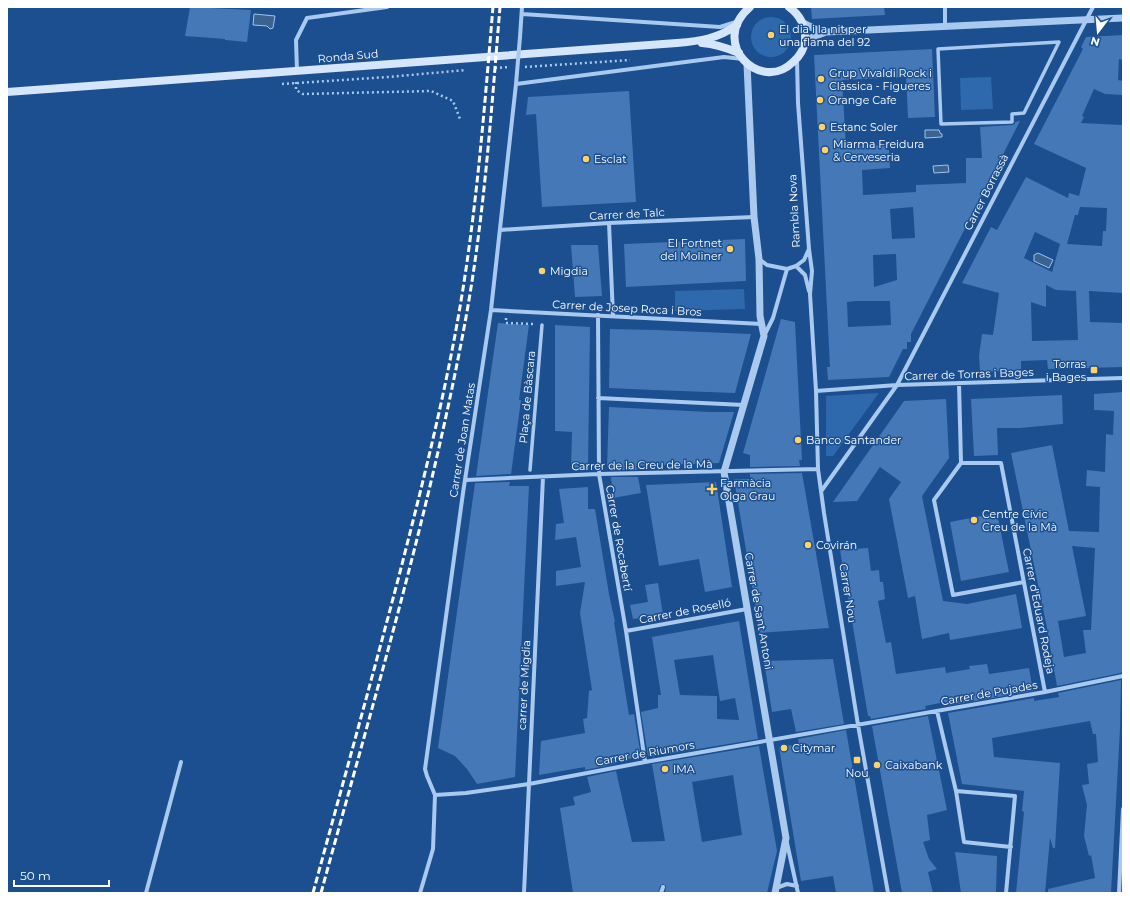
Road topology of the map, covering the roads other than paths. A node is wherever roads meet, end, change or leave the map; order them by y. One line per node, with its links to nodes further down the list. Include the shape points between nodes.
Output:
1 (386, 7): 19 (street, via 307,18 296,40)
2 (522, 7): 8 (street, Carrer de Joan Matas)
3 (750, 7): 11 (main road)
4 (789, 7): 7 (main road)
5 (945, 7): 13 (street)
6 (1092, 7): 10 (street, Carrer Borrassà)
7 (796, 11): 12 (main road)
8 (522, 14): 11 (street, via 720,27); 20 (street, Carrer de Joan Matas, bridge)
9 (1123, 18): 10 (street)
10 (1086, 20): 13 (street); 39 (street, Carrer Borrassà)
11 (737, 23): 15 (main road, Ronda Sud, via 726,32 712,38); 17 (main road, via 735,40)
12 (803, 23): 14 (street); 16 (main road)
13 (945, 27): 14 (street)
14 (826, 32): 16 (street)
15 (691, 42): 17 (main road, Ronda Sud, via 728,48); 19 (main road, Ronda Sud)
16 (804, 42): 18 (main road)
17 (743, 59): 18 (main road, Ronda Sud, via 760,70 773,72); 20 (street, via 724,57); 23 (street)
18 (797, 59): 26 (street, Rambla Nova)
19 (297, 71): 21 (main road, Ronda Sud)
20 (516, 84): 25 (street, Carrer de Joan Matas)
21 (7, 92)
22 (1024, 113): 22 (street, via 1012,114 1012,122 941,124 938,49 1059,42)
23 (754, 217): 24 (street, Carrer de Talc); 27 (street)
24 (609, 223): 25 (street, Carrer de Talc); 33 (street)
25 (500, 230): 31 (street, Carrer de Joan Matas)
26 (809, 249): 28 (street, Rambla Nova, via 804,260); 30 (street, Carrer Nou, via 812,271)
27 (759, 259): 29 (street, via 767,265); 34 (street, Carrer de Sant Antoni)
28 (796, 266): 29 (street); 30 (street, Carrer Nou, via 805,275)
29 (787, 269): 36 (street, Carrer de Sant Antoni, via 773,318)
30 (810, 294): 40 (street, Carrer Nou)
31 (491, 310): 32 (street, Carrer de Josep Roca i Bros); 49 (street, Carrer de Joan Matas)
32 (598, 315): 33 (street, Carrer de Josep Roca i Bros); 41 (street, Carrer de Rocabertí)
33 (613, 316): 34 (street, Carrer de Josep Roca i Bros)
34 (762, 324): 36 (street, Carrer de Sant Antoni)
35 (542, 325): 45 (street, Plaça de Bàscara)
36 (764, 336): 42 (street, Carrer de Sant Antoni)
37 (1123, 378): 38 (street, Carrer de Torras i Bages)
38 (959, 383): 39 (street, Carrer de Torras i Bages); 43 (street)
39 (897, 385): 40 (street, Carrer de Torras i Bages); 50 (street, Carrer Borrassà)
40 (816, 391): 44 (street, Carrer Nou)
41 (598, 398): 42 (street); 47 (street, Carrer de Rocabertí)
42 (744, 404): 46 (street, Carrer de Sant Antoni)
43 (961, 463): 51 (street, Carrer d'Eduard Rodeja, via 1001,463); 51 (street, via 934,500 953,595)
44 (818, 469): 46 (street, Carrer de la Creu de la Mà); 50 (street, Carrer Nou)
45 (530, 470)
46 (724, 472): 47 (street, Carrer de la Creu de la Mà); 52 (street, Carrer de Sant Antoni)
47 (599, 474): 48 (street, Carrer de la Creu de la Mà); 53 (street, Carrer de Rocabertí)
48 (543, 477): 49 (street, Carrer de la Creu de la Mà); 61 (street, carrer de Migdia)
49 (466, 480): 63 (street, Carrer de Joan Matas, via 425,769)
50 (822, 490): 57 (street, Carrer Nou)
51 (1024, 582): 55 (street, Carrer d'Eduard Rodeja)
52 (747, 609): 53 (street, Carrer de Roselló); 58 (street, Carrer de Sant Antoni)
53 (626, 631): 60 (street, Carrer de Rocabertí)
54 (1123, 676): 55 (street, Carrer de Pujades)
55 (1045, 692): 56 (street, Carrer de Pujades)
56 (937, 711): 57 (street, Carrer de Pujades); 62 (street)
57 (858, 725): 58 (street, Carrer de Riumors); 75 (street, Carrer Nou)
58 (770, 740): 60 (street, Carrer de Riumors); 65 (street, Carrer de Sant Antoni)
59 (181, 762): 70 (street)
60 (645, 762): 61 (street, Carrer de Riumors)
61 (529, 784): 63 (street, Carrer de Riumors); 72 (street, carrer de Migdia)
62 (956, 791): 66 (street, via 964,842); 66 (street, via 1015,796)
63 (435, 795): 71 (street, via 432,849)
64 (1123, 809): 77 (street)
65 (786, 838): 67 (street, Carrer de Sant Antoni); 69 (street)
66 (1011, 847): 76 (street)
67 (797, 886): 69 (street, via 787,884); 74 (street, Carrer de Sant Antoni)
68 (663, 887): 73 (street)
69 (775, 891)
70 (146, 893)
71 (420, 893)
72 (524, 893)
73 (661, 893)
74 (798, 893)
75 (888, 893)
76 (1006, 893)
77 (1119, 893)

